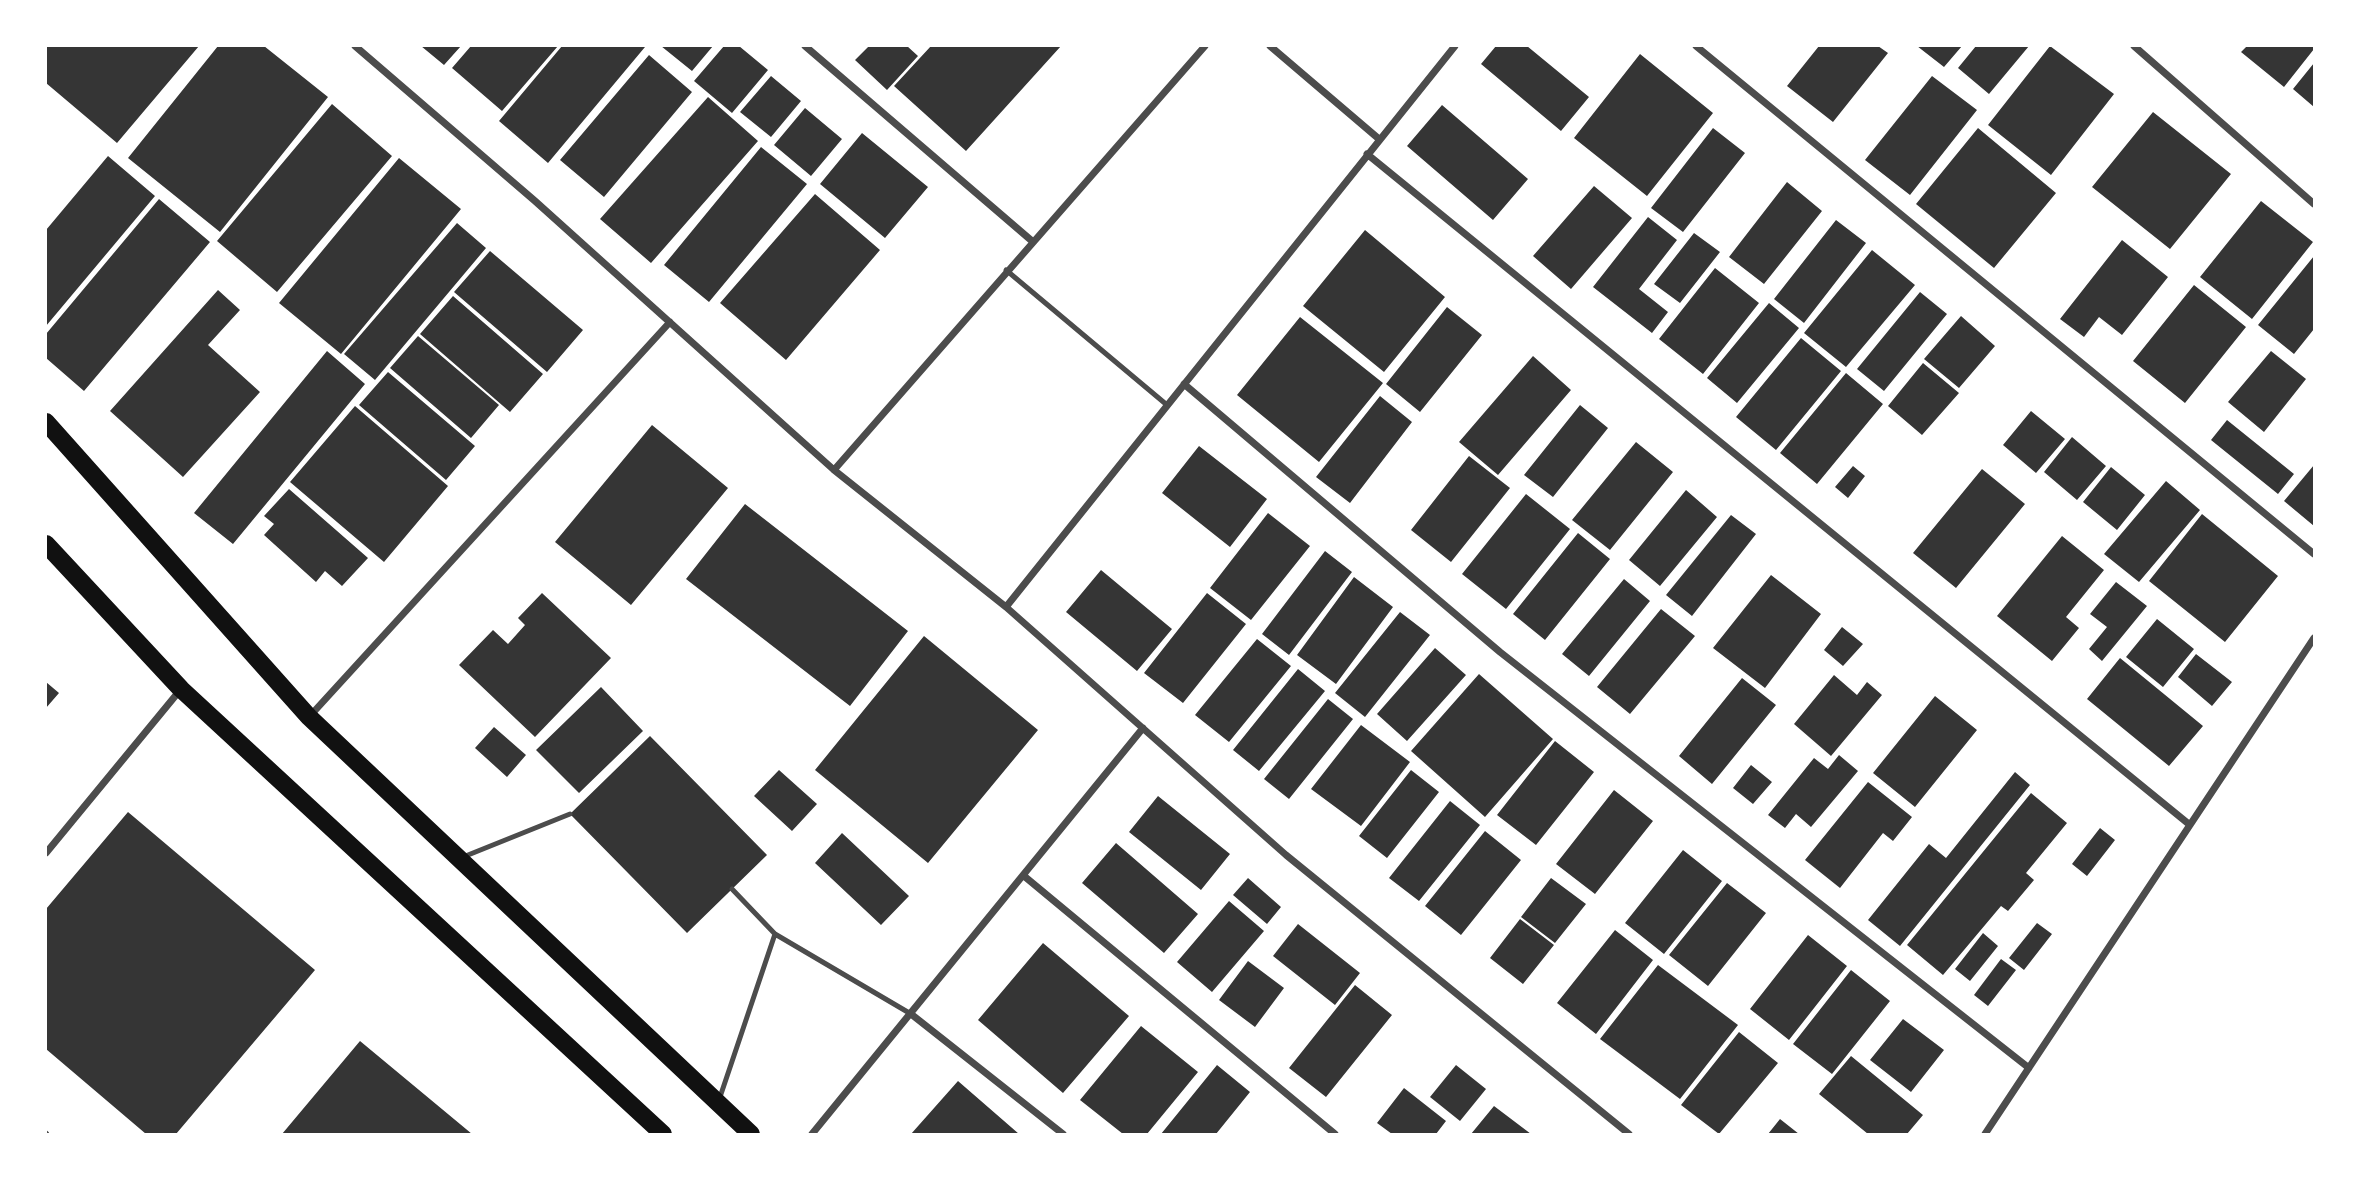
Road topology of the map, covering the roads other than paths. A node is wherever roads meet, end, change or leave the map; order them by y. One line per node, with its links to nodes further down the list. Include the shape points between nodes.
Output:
1 (355, 46): 13 (street)
2 (804, 46): 11 (street)
3 (1205, 46): 11 (street)
4 (1270, 46): 8 (street)
5 (1455, 46): 8 (street)
6 (1696, 46): 19 (street)
7 (2134, 46): 10 (street)
8 (1379, 139): 9 (street)
9 (1367, 154): 14 (street); 26 (street)
10 (2315, 204)
11 (1032, 241): 12 (street)
12 (1006, 270): 15 (lane); 17 (street)
13 (670, 322): 17 (street); 23 (street)
14 (1184, 384): 15 (street); 33 (street, via 1500,652)
15 (1167, 405): 20 (street)
16 (46, 422): 23 (main road)
17 (834, 470): 20 (street)
18 (46, 544): 22 (main road)
19 (2315, 554)
20 (1006, 607): 24 (street)
21 (2315, 638): 26 (street)
22 (181, 689): 27 (street); 35 (main road)
23 (309, 717): 28 (main road)
24 (1143, 728): 29 (street); 40 (street, via 1286,855)
25 (570, 814): 28 (lane)
26 (2190, 825): 33 (street)
27 (46, 853)
28 (459, 859): 34 (main road)
29 (1024, 876): 32 (street); 39 (street)
30 (732, 889): 31 (lane)
31 (775, 934): 32 (lane); 34 (lane)
32 (911, 1014): 37 (street); 38 (street)
33 (2029, 1068): 41 (street)
34 (718, 1103): 36 (main road)
35 (663, 1135)
36 (751, 1135)
37 (812, 1135)
38 (1063, 1135)
39 (1335, 1135)
40 (1629, 1135)
41 (1985, 1135)

